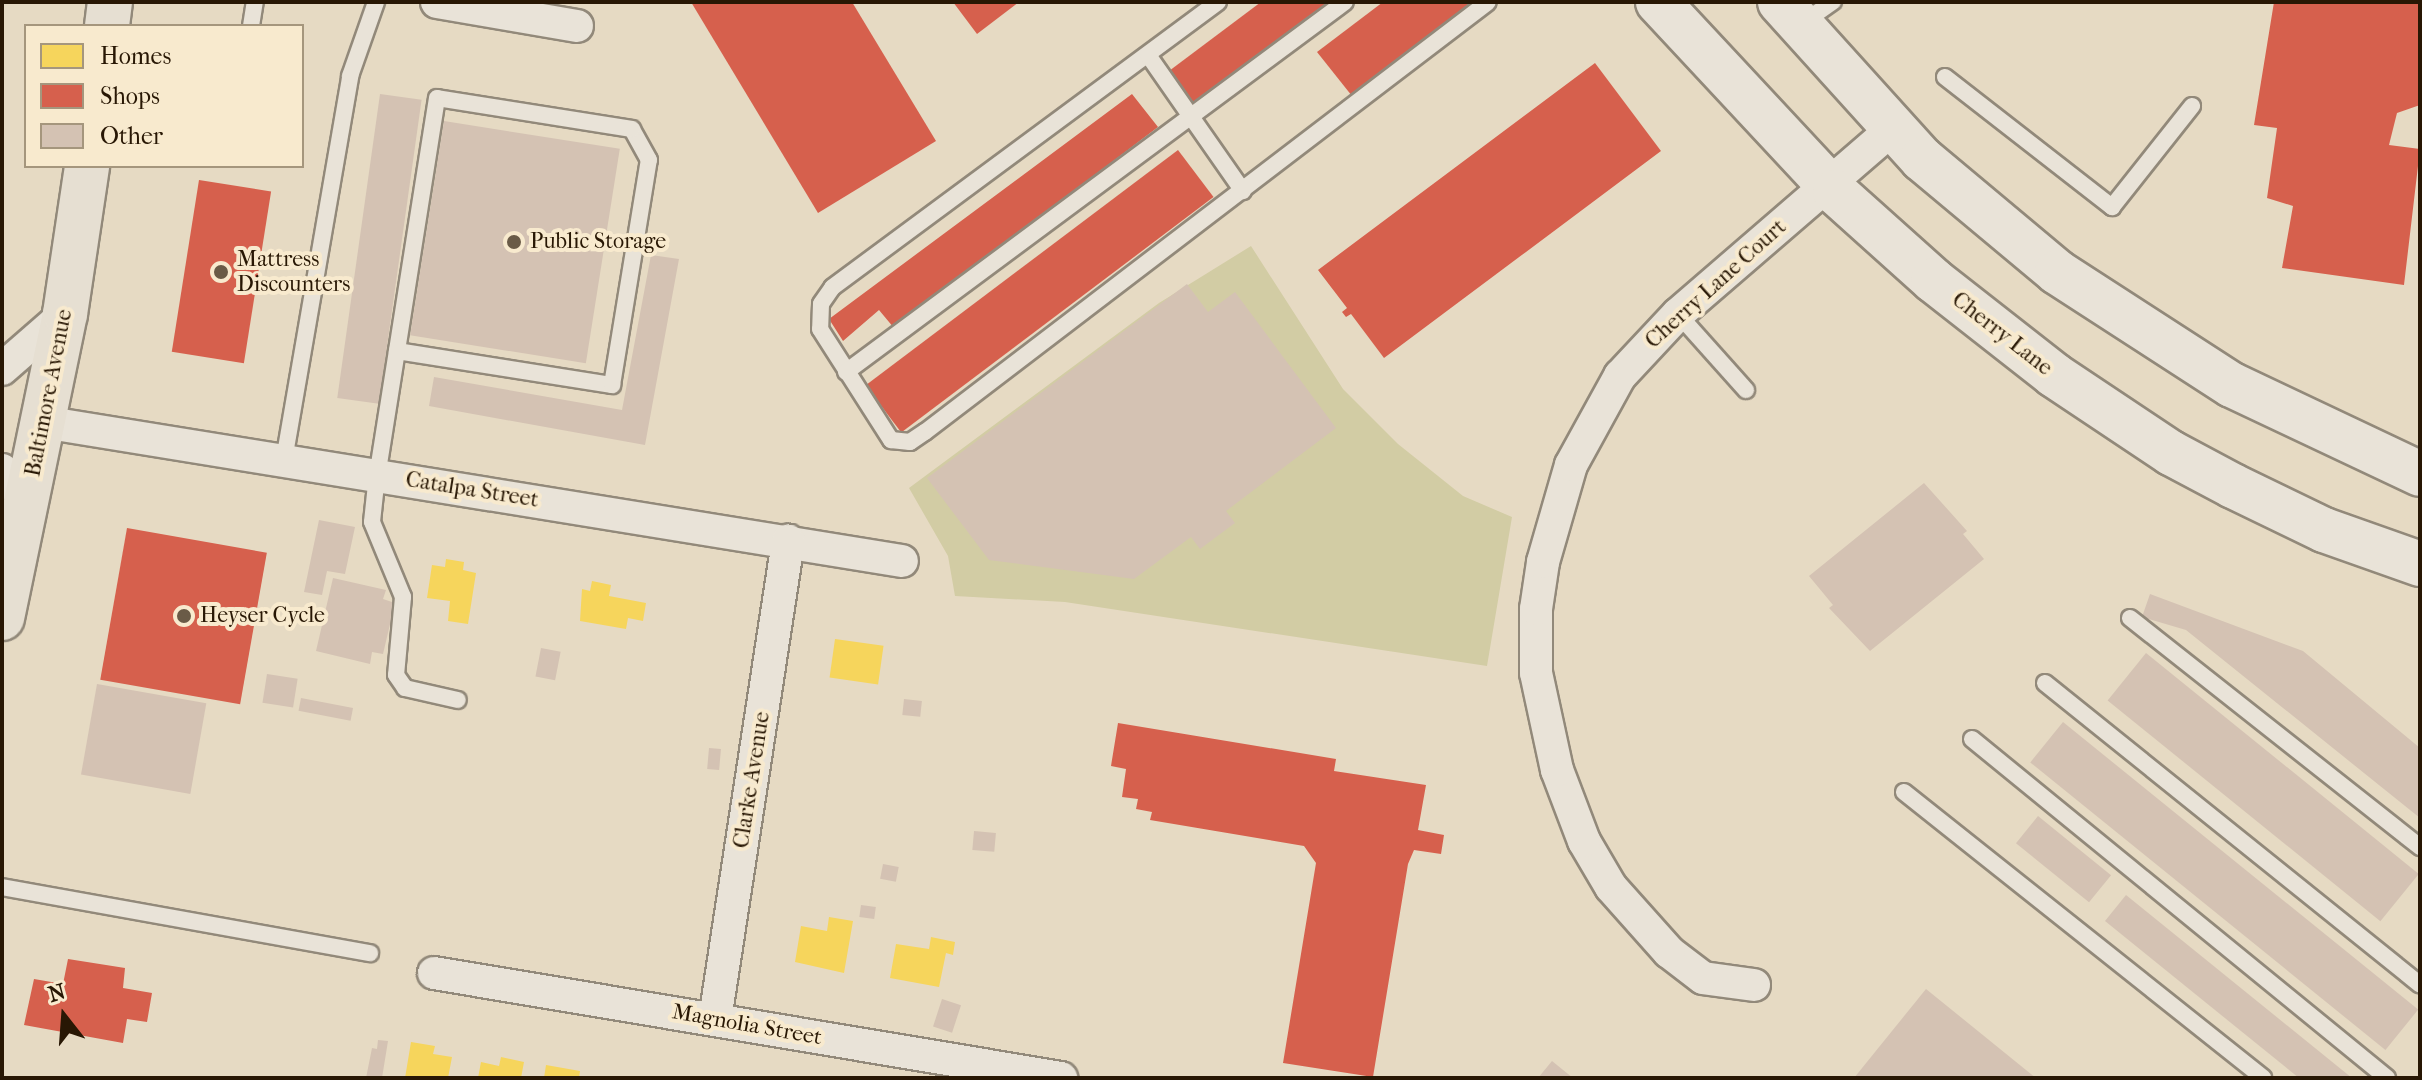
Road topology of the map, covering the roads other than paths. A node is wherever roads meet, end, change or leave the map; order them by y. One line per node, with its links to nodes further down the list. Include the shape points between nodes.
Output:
1 (110, 2): 10 (main road)
2 (255, 2): 11 (lane)
3 (376, 2): 28 (lane, via 350,76)
4 (437, 2): 12 (street)
5 (1218, 2): 13 (lane)
6 (1345, 2): 16 (lane)
7 (1488, 2): 20 (lane)
8 (1658, 2): 19 (main road, Cherry Lane)
9 (1804, 10): 17 (main road)
10 (107, 24)
11 (251, 24)
12 (577, 26)
13 (1148, 55): 16 (lane); 25 (lane, via 832,288 821,304 820,329)
14 (1945, 77): 15 (lane, via 2112,207)
15 (2192, 106)
16 (1190, 117): 20 (lane); 25 (lane)
17 (1892, 129): 19 (street, Cherry Lane Court); 29 (main road, via 1976,207 2115,314 2232,385)
18 (87, 168): 21 (main road, Baltimore Avenue)
19 (1829, 183): 22 (street, Cherry Lane Court); 34 (main road, Cherry Lane, via 1975,314 2171,453 2324,530)
20 (1243, 191): 25 (lane, via 910,442 891,440 880,429)
21 (65, 314): 24 (street); 27 (main road, Baltimore Avenue)
22 (1678, 314): 26 (lane); 45 (street, Cherry Lane Court, via 1601,403 1566,477 1540,578 1536,673 1557,770 1584,841 1611,887 1669,952 1703,978)
23 (397, 351): 23 (lane, via 437,98 632,129 649,160 612,385); 30 (lane)
24 (2, 369)
25 (846, 372)
26 (1746, 390)
27 (43, 422): 28 (street, Catalpa Street); 31 (main road, Baltimore Avenue)
28 (284, 460): 30 (street, Catalpa Street)
29 (2420, 474)
30 (377, 475): 32 (street, Catalpa Street); 38 (lane, via 372,522 396,574 404,608 396,675 405,688)
31 (14, 486): 35 (main road, Baltimore Avenue)
32 (788, 541): 33 (street, Catalpa Street); 47 (street, Clarke Avenue)
33 (902, 561)
34 (2420, 564)
35 (2, 618)
36 (2130, 618): 41 (lane)
37 (2045, 683): 46 (lane)
38 (458, 700)
39 (1972, 739): 50 (lane)
40 (1904, 792): 49 (lane)
41 (2420, 847)
42 (2, 887): 43 (lane)
43 (370, 953)
44 (434, 973): 47 (street, Magnolia Street)
45 (1754, 985)
46 (2420, 985)
47 (715, 1019): 48 (street, Magnolia Street)
48 (1061, 1078)
49 (2263, 1078)
50 (2387, 1078)

